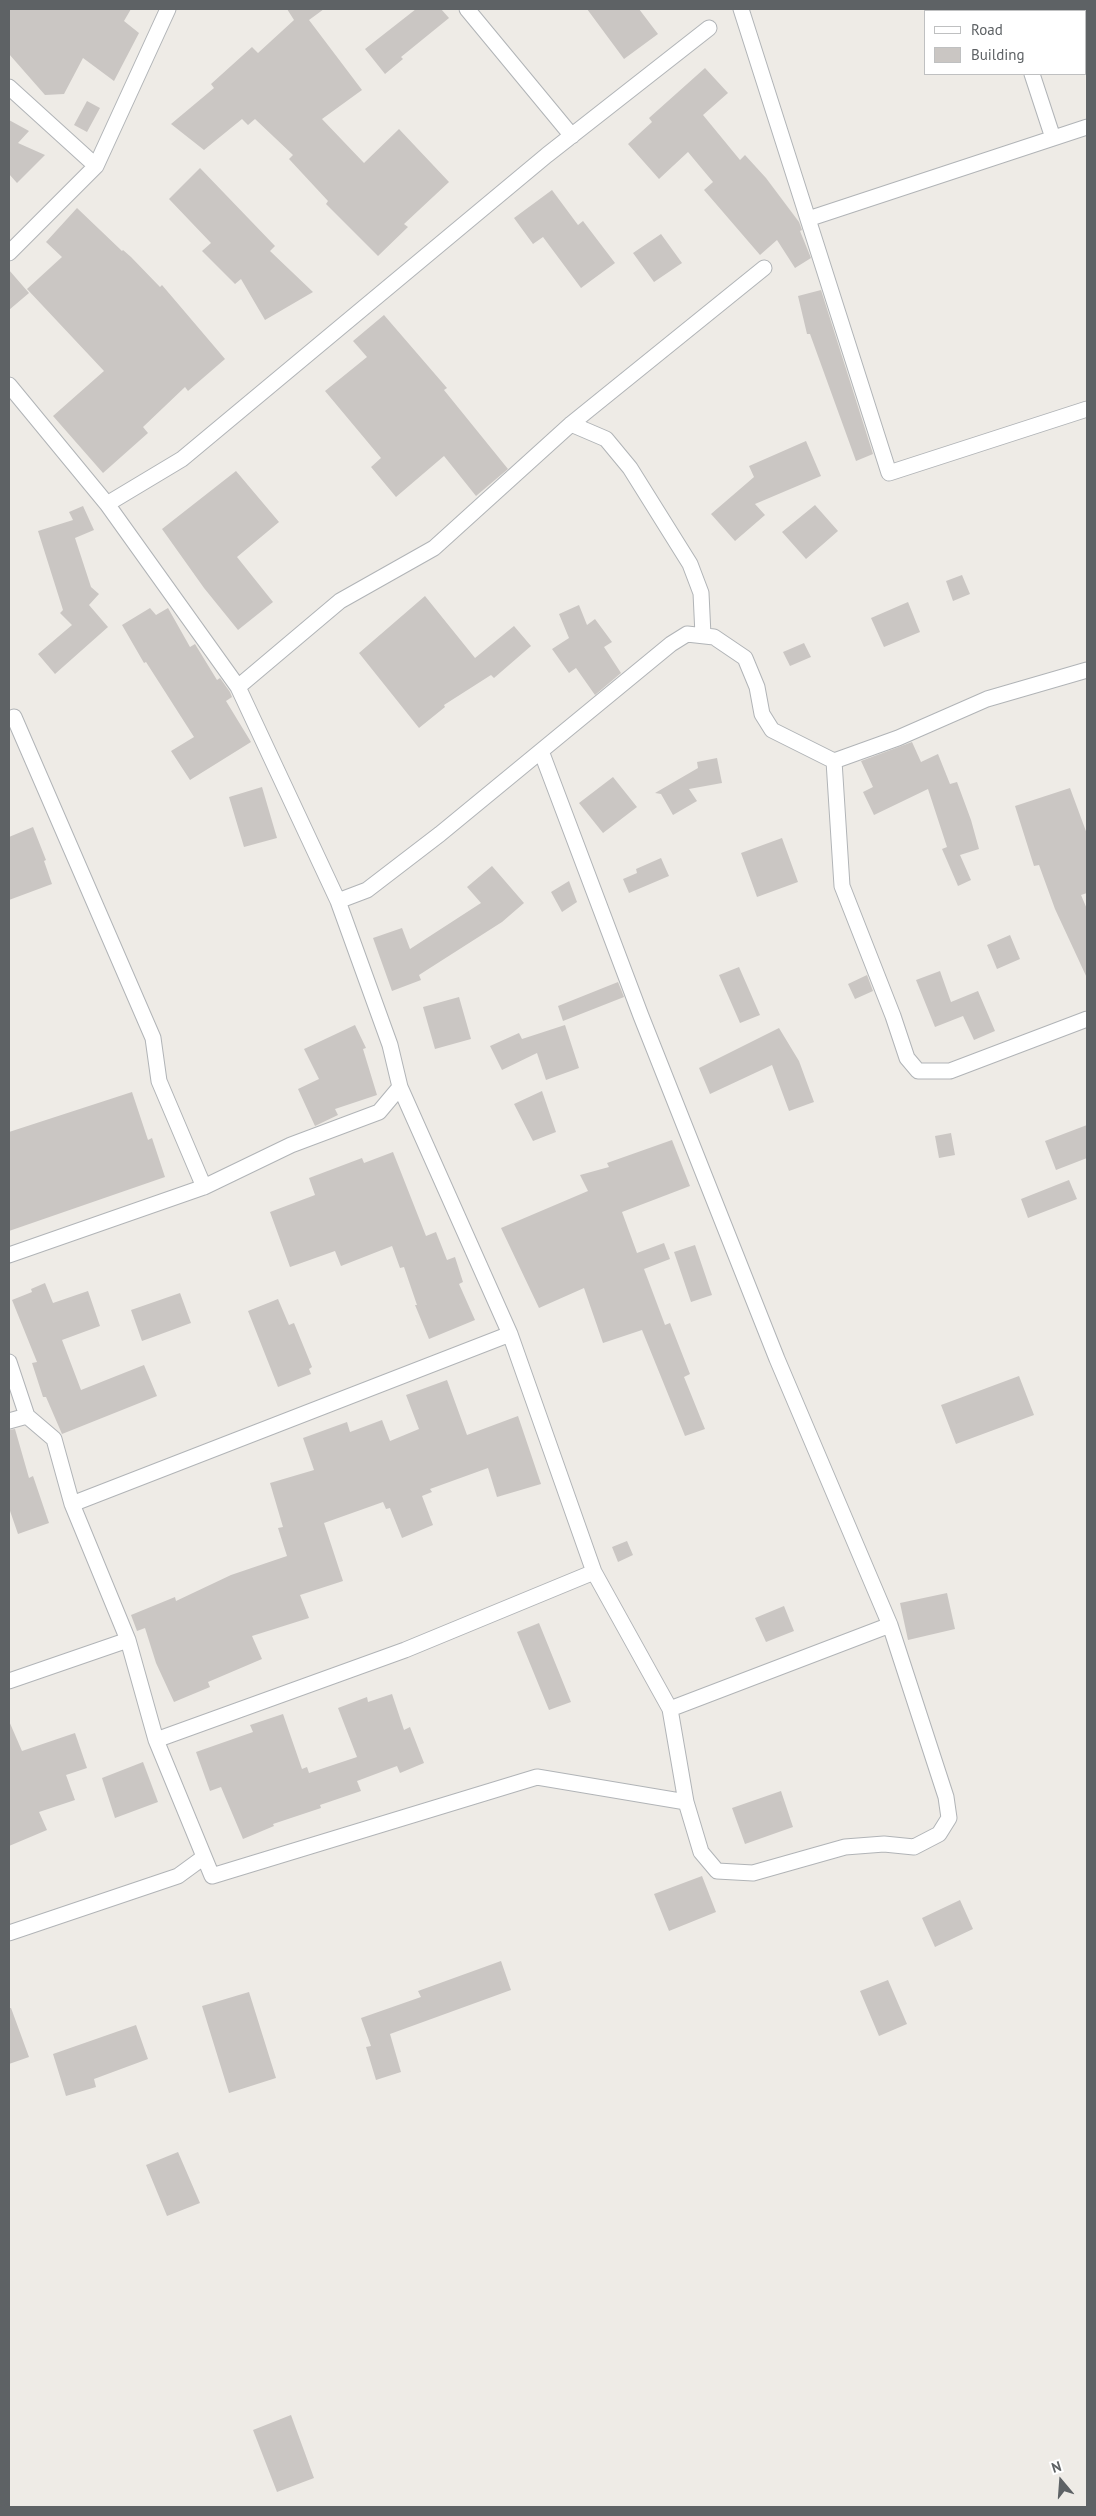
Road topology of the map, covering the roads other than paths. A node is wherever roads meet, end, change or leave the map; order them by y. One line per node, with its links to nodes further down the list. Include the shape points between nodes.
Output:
1 (168, 9): 10 (street)
2 (467, 9): 8 (street)
3 (741, 9): 11 (street)
4 (709, 28): 8 (street)
5 (1032, 75): 9 (street)
6 (9, 87): 10 (street)
7 (1087, 127): 9 (street)
8 (572, 136): 17 (street, via 182,459)
9 (1053, 138): 11 (street)
10 (96, 166): 12 (street)
11 (808, 219): 15 (street, via 889,473)
12 (9, 253)
13 (764, 268): 16 (street)
14 (9, 385): 17 (street)
15 (1087, 409)
16 (571, 424): 18 (street, via 606,439 630,468 690,564 701,592); 20 (street, via 434,548 340,601)
17 (107, 504): 20 (street)
18 (703, 635): 22 (street, via 687,634 671,644); 23 (street, via 714,637 745,658 757,686 762,714 772,730)
19 (1087, 670): 23 (street, via 987,699 898,738)
20 (238, 687): 24 (street)
21 (14, 717): 27 (street, via 154,1038 159,1082)
22 (541, 751): 24 (street, via 367,890); 35 (street, via 641,1016 777,1359)
23 (834, 761): 25 (street, via 842,886 907,1058 918,1071 950,1071)
24 (338, 901): 26 (street, via 390,1045)
25 (1087, 1019)
26 (400, 1088): 27 (street, via 379,1112 291,1145); 29 (street)
27 (204, 1187): 28 (street)
28 (9, 1255)
29 (510, 1334): 33 (street); 34 (street)
30 (9, 1362): 31 (street)
31 (27, 1416): 32 (street); 33 (street, via 54,1439)
32 (9, 1420)
33 (72, 1504): 36 (street)
34 (594, 1572): 38 (street); 39 (street, via 405,1650)
35 (890, 1625): 38 (street); 40 (street, via 946,1798 950,1818 939,1834 914,1847 884,1844 845,1846 753,1873 717,1871 701,1852)
36 (128, 1640): 37 (street); 39 (street)
37 (9, 1681)
38 (670, 1709): 40 (street)
39 (156, 1740): 41 (street)
40 (686, 1802): 41 (street, via 538,1777 212,1876)
41 (204, 1857): 42 (street, via 178,1876)
42 (9, 1933)

